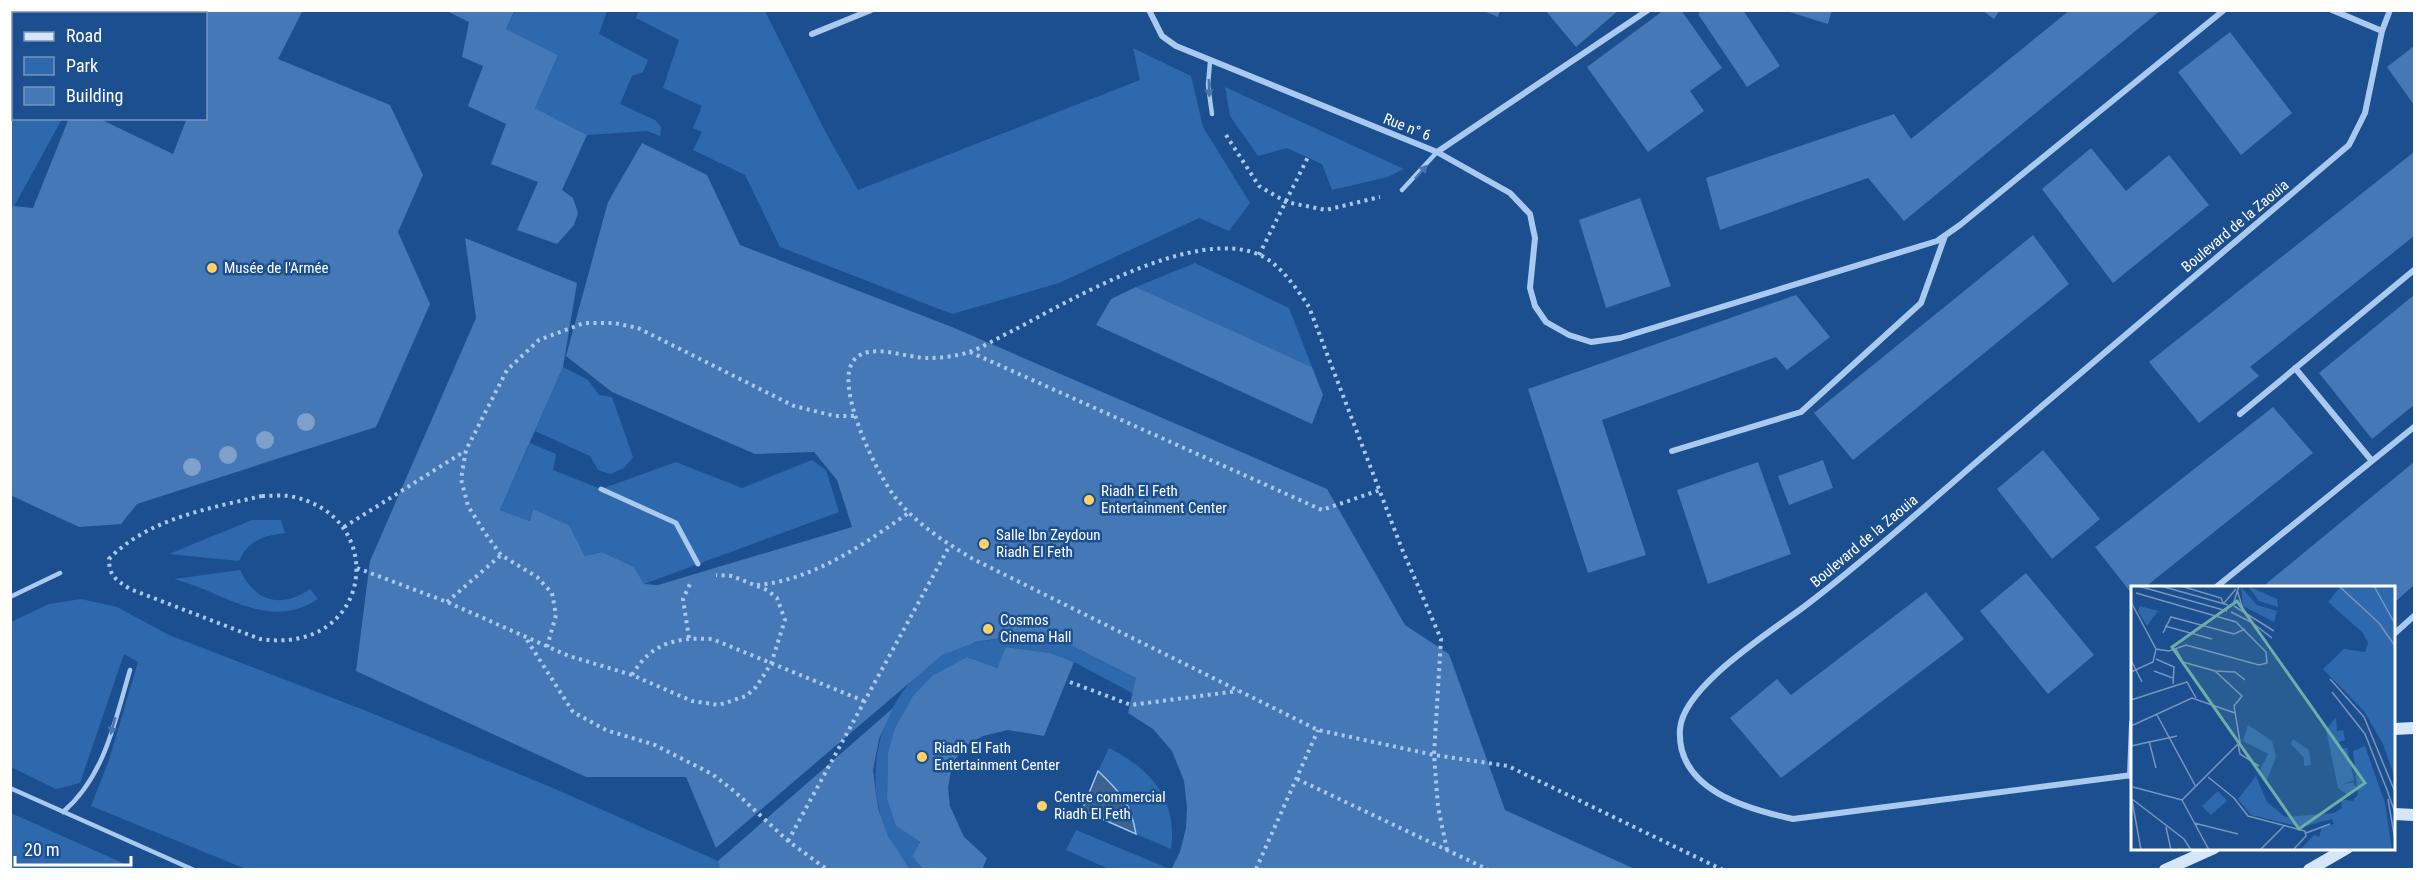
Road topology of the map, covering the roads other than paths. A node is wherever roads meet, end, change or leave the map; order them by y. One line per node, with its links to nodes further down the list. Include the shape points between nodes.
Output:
1 (871, 10): 8 (street)
2 (1149, 10): 9 (street, Rue n° 6, via 1162,36)
3 (1648, 10): 11 (street, Rue n° 6)
4 (2224, 10): 13 (street)
5 (2332, 10): 7 (street)
6 (2390, 10): 7 (street, Boulevard de la Zaouia)
7 (2382, 31): 28 (street, Boulevard de la Zaouia, via 2365,113 2349,145 1822,593 1718,672 1694,698 1680,728 1685,762 1708,788 1749,809 1793,819)
8 (812, 34)
9 (1210, 62): 10 (lane, one-way to 10); 11 (street, Rue n° 6)
10 (1212, 114)
11 (1437, 152): 12 (lane, one-way to 11); 13 (street, via 1510,193 1530,214 1535,238 1530,288 1535,306 1546,322 1591,342 1620,338 1937,241)
12 (1402, 190)
13 (1945, 235): 18 (street, via 1921,303 1801,412)
14 (2415, 270): 15 (street)
15 (2295, 368): 16 (street); 19 (street)
16 (2240, 414)
17 (2415, 427): 19 (street)
18 (1672, 451)
19 (2372, 462): 23 (street)
20 (601, 489): 21 (street, via 676,523)
21 (698, 564)
22 (60, 573): 24 (lane)
23 (2217, 586)
24 (10, 597)
25 (2415, 616): 26 (street)
26 (2395, 632)
27 (130, 670): 30 (lane, one-way to 30, via 104,755 86,789)
28 (2131, 776)
29 (10, 789): 30 (lane)
30 (63, 812): 33 (lane)
31 (2212, 850): 34 (main road)
32 (2346, 850): 35 (main road)
33 (194, 870)
34 (2164, 870)
35 (2309, 870)

